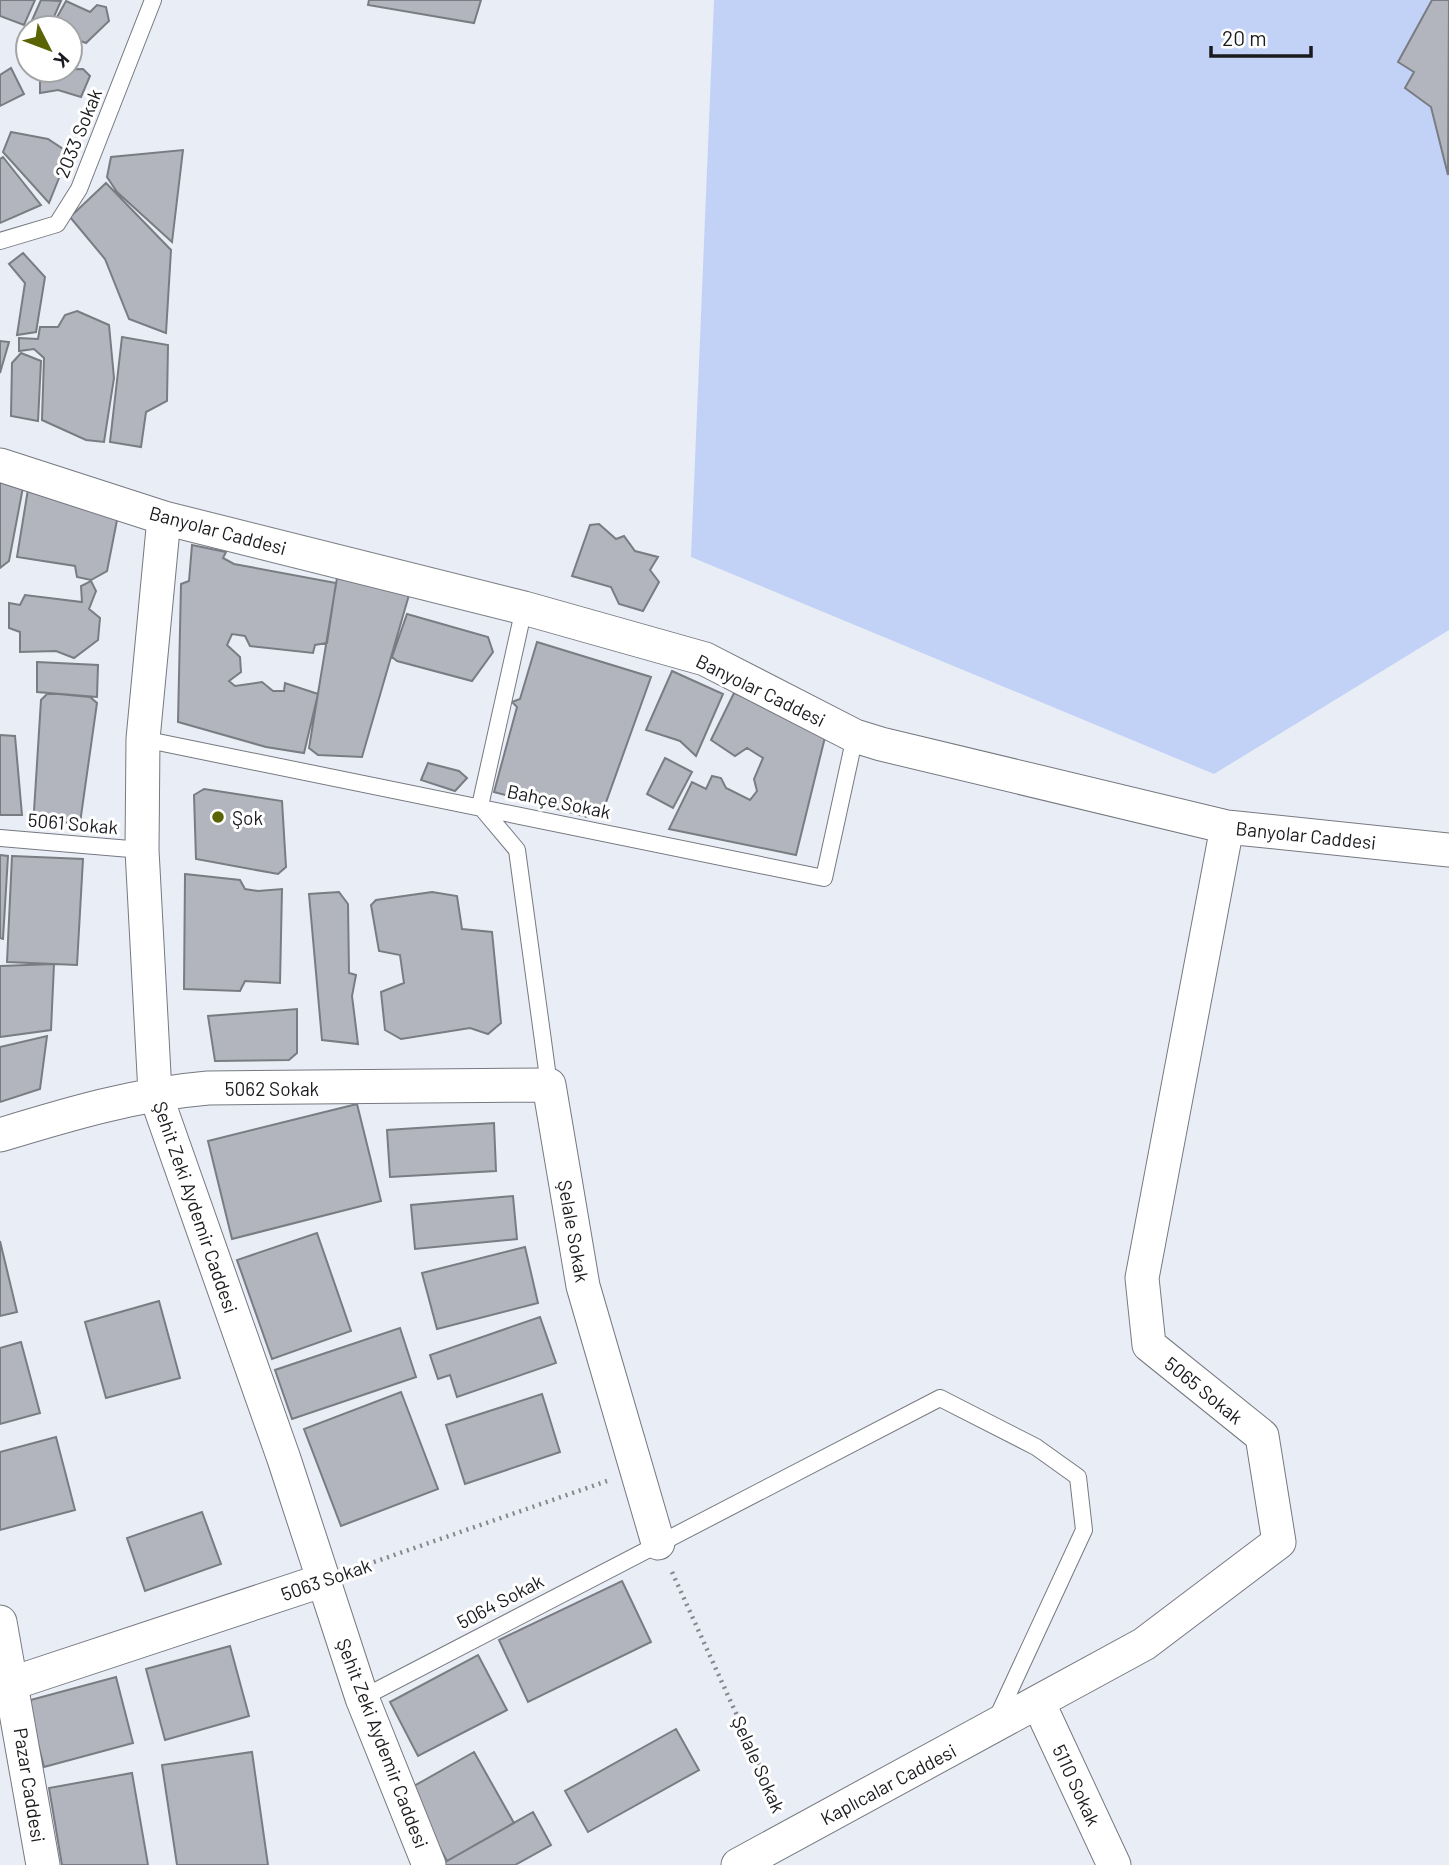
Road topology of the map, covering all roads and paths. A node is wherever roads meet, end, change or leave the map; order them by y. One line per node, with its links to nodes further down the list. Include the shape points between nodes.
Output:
1 (153, 0): 2 (lane, 2033 Sokak, via 79,189 57,224)
2 (0, 241)
3 (0, 465): 4 (street, Banyolar Caddesi)
4 (164, 517): 5 (street, Banyolar Caddesi); 7 (street, Şehit Zeki Aydemir Caddesi)
5 (524, 608): 6 (street, Banyolar Caddesi, via 705,659); 8 (lane)
6 (855, 736): 8 (lane, Bahçe Sokak, via 824,878); 9 (street, Banyolar Caddesi)
7 (144, 739): 8 (lane, Bahçe Sokak); 11 (street, Şehit Zeki Aydemir Caddesi)
8 (480, 806): 13 (lane, Şelale Sokak, via 517,850)
9 (1227, 827): 12 (street, Banyolar Caddesi); 22 (street, 5065 Sokak, via 1142,1278 1149,1345 1262,1436 1279,1542 1144,1644)
10 (0, 838): 11 (lane, 5061 Sokak)
11 (142, 850): 14 (street, Şehit Zeki Aydemir Caddesi)
12 (1449, 850)
13 (549, 1085): 14 (street, 5062 Sokak, via 208,1088); 16 (street, Şelale Sokak, via 583,1286)
14 (156, 1093): 15 (street, 5062 Sokak); 18 (street, Şehit Zeki Aydemir Caddesi)
15 (0, 1135)
16 (637, 1470): 17 (street, Şelale Sokak); 18 (path, 5063 Sokak)
17 (658, 1543): 21 (lane, 5064 Sokak); 23 (lane, 5064 Sokak, via 940,1398 1035,1447 1078,1477 1084,1530); 24 (path, Şelale Sokak)
18 (324, 1580): 20 (street, 5063 Sokak); 21 (street, Şehit Zeki Aydemir Caddesi)
19 (0, 1622): 20 (street, Pazar Caddesi)
20 (13, 1683): 25 (street, Pazar Caddesi)
21 (362, 1698): 26 (street, Şehit Zeki Aydemir Caddesi)
22 (1039, 1704): 23 (street, Kaplıcalar Caddesi); 28 (street, 5110 Sokak)
23 (992, 1728): 24 (street, Kaplıcalar Caddesi)
24 (792, 1836): 27 (street, Kaplıcalar Caddesi)
25 (43, 1865)
26 (429, 1865)
27 (738, 1865)
28 (1114, 1865)

